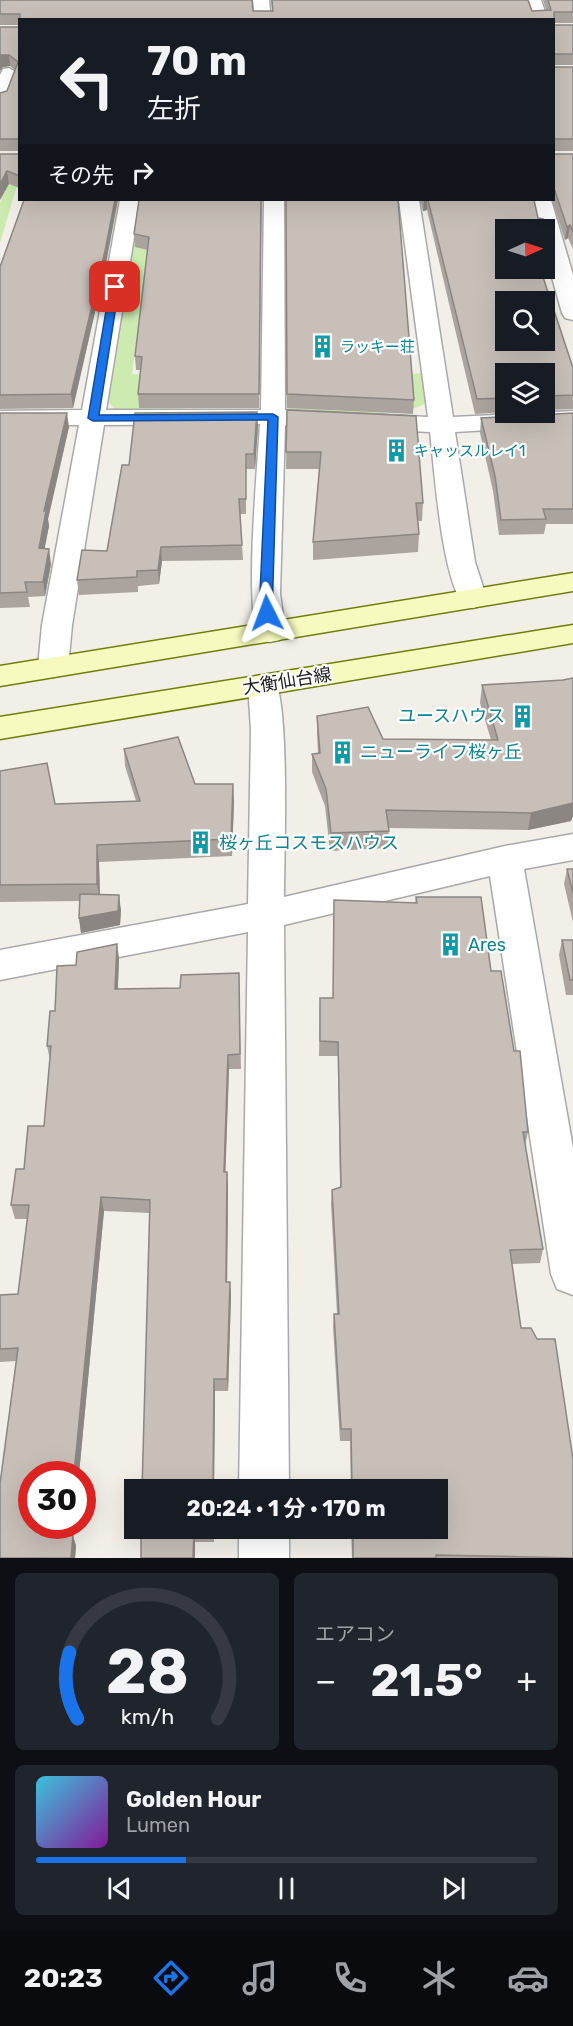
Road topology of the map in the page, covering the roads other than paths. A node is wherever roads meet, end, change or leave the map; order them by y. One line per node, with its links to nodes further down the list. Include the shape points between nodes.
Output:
1 (261, 0): 3 (street)
2 (532, 0): 4 (street)
3 (263, 18)
4 (539, 18)
5 (9, 73): 6 (street)
6 (0, 98)
7 (130, 201): 14 (street)
8 (274, 201): 12 (street)
9 (409, 201): 16 (street)
10 (542, 201): 11 (street, via 556,226)
11 (572, 304)
12 (273, 417): 14 (street); 16 (street); 19 (street, via 266,593)
13 (0, 418): 14 (street)
14 (93, 418): 21 (street)
15 (573, 418): 16 (street)
16 (441, 425): 18 (street, via 461,562)
17 (573, 582): 18 (main road)
18 (473, 599): 19 (main road)
19 (270, 633): 21 (main road)
20 (573, 634): 23 (main road, 大衡仙台線)
21 (53, 667): 22 (main road)
22 (0, 676)
23 (262, 685): 24 (main road, 大衡仙台線); 27 (street, via 267,730)
24 (0, 728)
25 (573, 847): 26 (street)
26 (505, 859): 27 (street); 29 (street)
27 (266, 915): 28 (street); 30 (street)
28 (0, 965)
29 (573, 1274)
30 (264, 1479)
31 (264, 1539): 32 (street)
32 (264, 1558)

